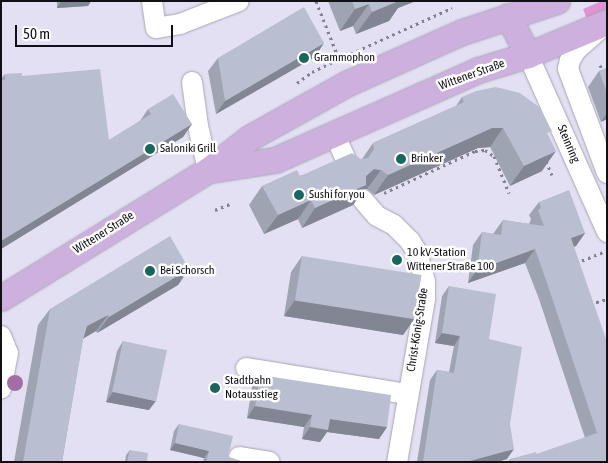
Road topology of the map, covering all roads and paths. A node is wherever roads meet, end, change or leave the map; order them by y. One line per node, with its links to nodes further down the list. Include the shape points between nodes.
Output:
1 (152, 1): 2 (street, via 156,28 180,24)
2 (239, 1)
3 (316, 1): 10 (path)
4 (557, 1): 6 (main road, Wittener Straße)
5 (452, 8): 10 (path)
6 (505, 8): 8 (main road, Wittener Straße); 9 (main road)
7 (607, 23): 9 (main road, Wittener Straße); 20 (street, Steinring, via 576,50 568,69)
8 (418, 51): 14 (main road, Wittener Straße); 16 (main road, Wittener Straße, via 399,71 348,99 337,109)
9 (528, 55): 16 (main road, Wittener Straße, via 478,70); 26 (street, Steinring)
10 (339, 59): 14 (path); 15 (path)
11 (600, 65): 12 (path)
12 (607, 81)
13 (192, 82): 19 (street)
14 (348, 83): 19 (main road, Wittener Straße, via 249,138)
15 (293, 86)
16 (334, 133): 18 (street); 19 (main road, Wittener Straße, via 275,160)
17 (543, 154): 21 (path)
18 (349, 167)
19 (208, 170): 29 (main road, Wittener Straße)
20 (607, 173)
21 (552, 175)
22 (510, 193): 23 (path, via 494,156 480,150)
23 (364, 201): 35 (street, Christ-König-Straße, via 377,216 394,225 410,241 423,270 425,299)
24 (230, 204): 25 (path)
25 (214, 210)
26 (607, 232)
27 (607, 251): 28 (path)
28 (573, 264)
29 (1, 298)
30 (607, 299): 31 (path)
31 (584, 306)
32 (1, 336): 34 (street, via 8,352)
33 (246, 368): 35 (street)
34 (1, 388)
35 (407, 394): 38 (street, Christ-König-Straße)
36 (239, 457): 37 (street)
37 (270, 462)
38 (397, 462)

